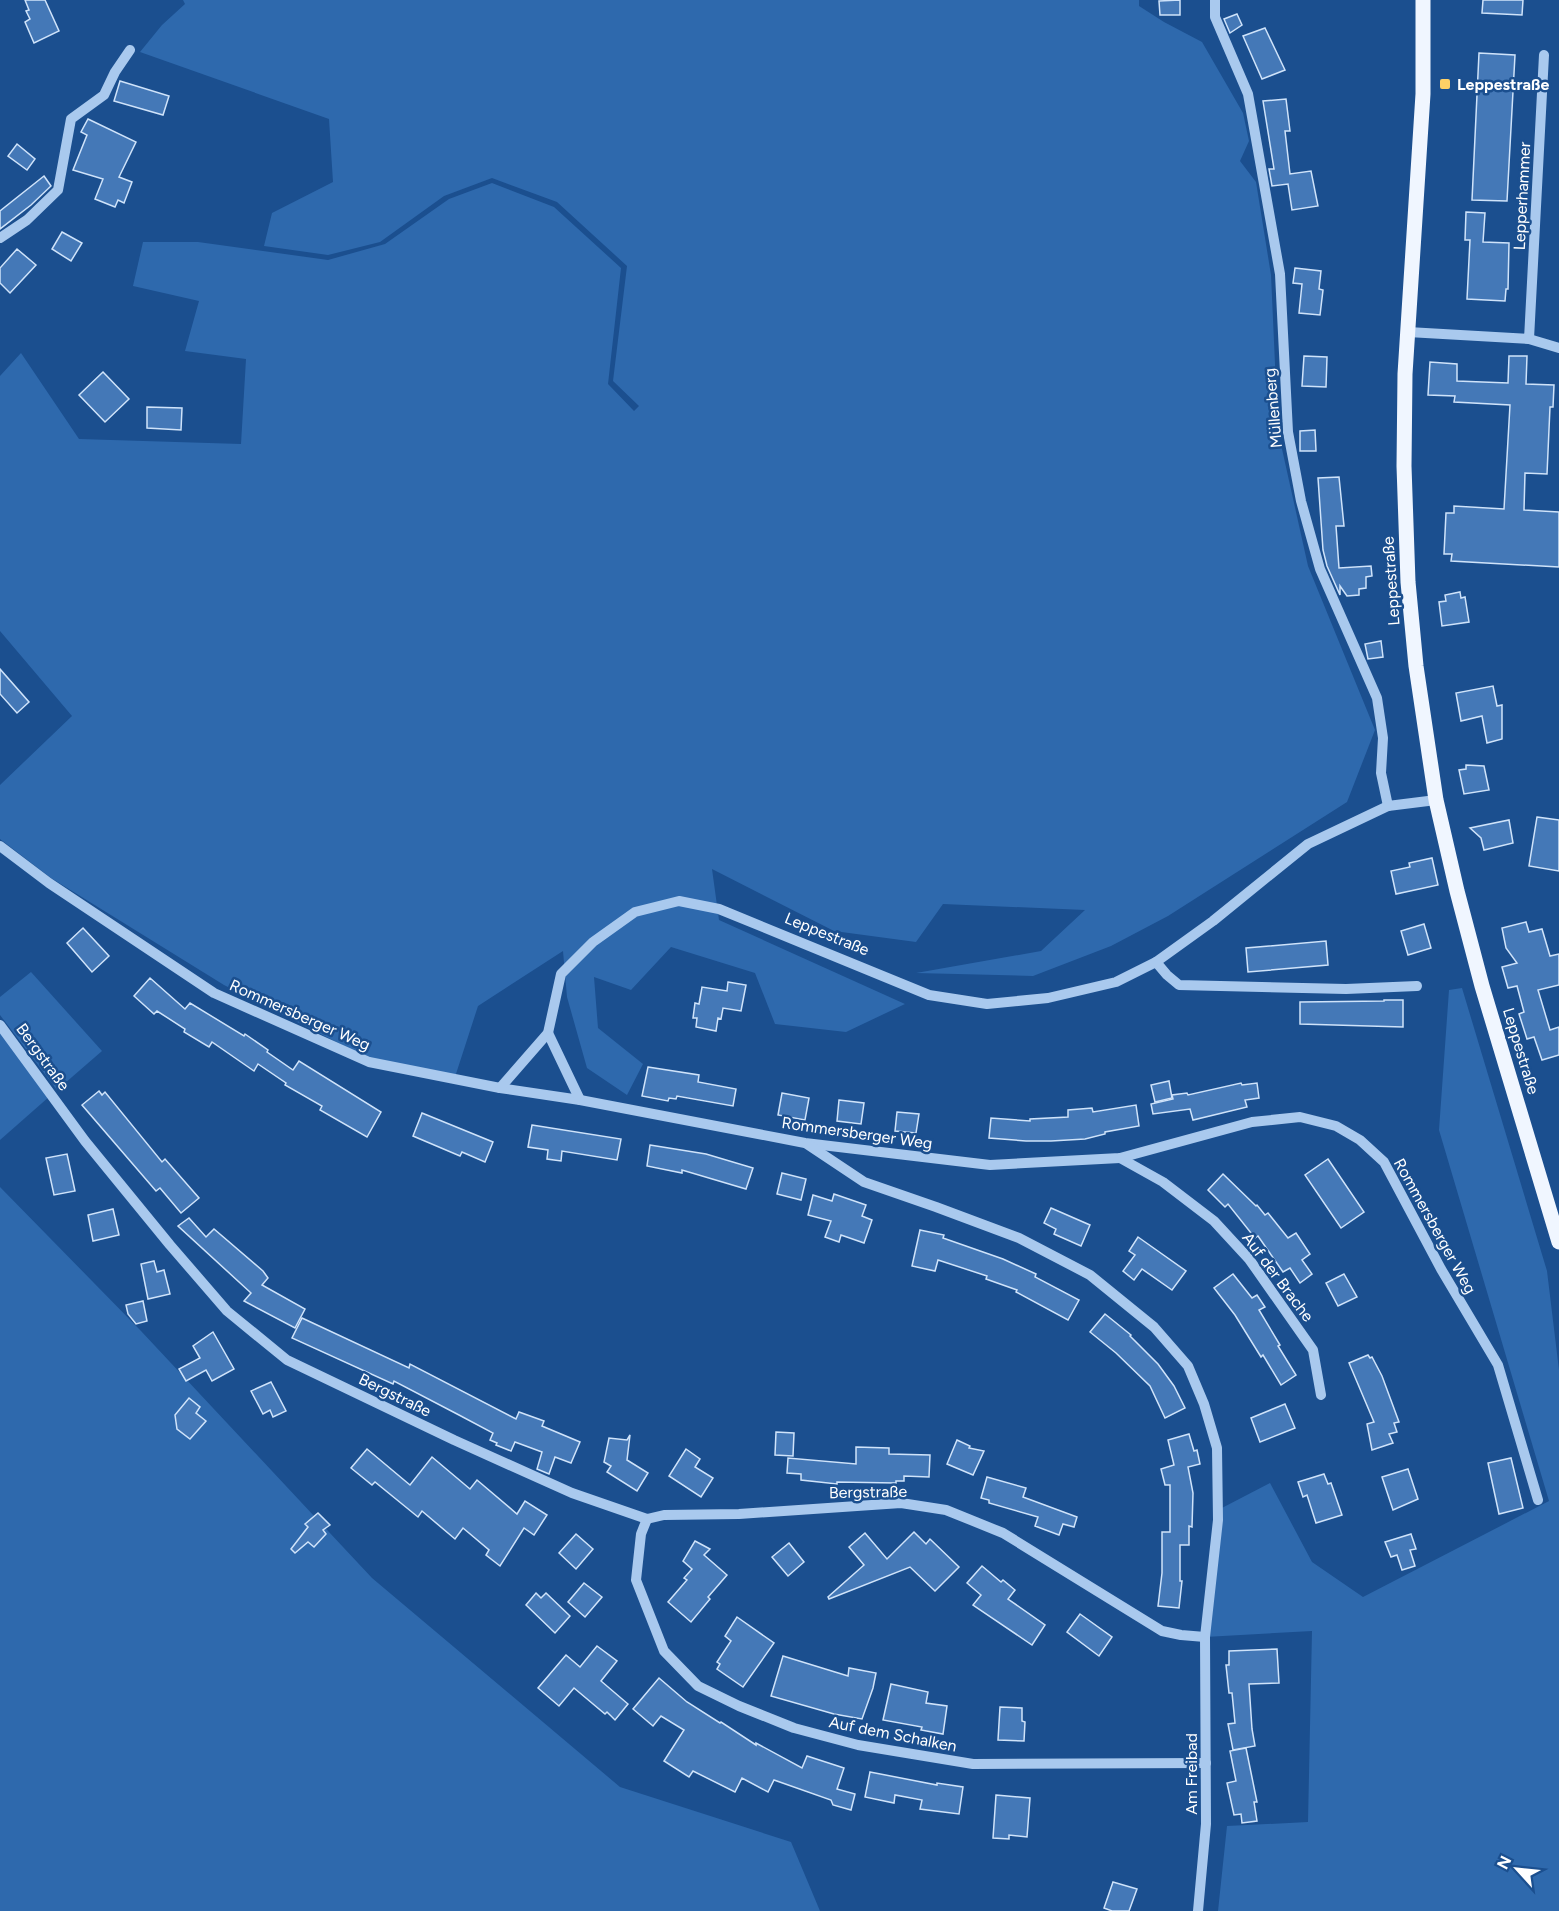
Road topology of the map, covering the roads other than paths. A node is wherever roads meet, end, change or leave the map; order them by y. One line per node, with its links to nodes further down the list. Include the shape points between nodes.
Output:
1 (1215, 0): 10 (street, Müllenberg, via 1215,17 1248,94 1280,274 1288,432 1301,501 1320,569 1377,698 1383,738 1381,773)
2 (1423, 0): 6 (main road, Leppestraße, via 1423,94)
3 (130, 50): 5 (street, via 104,94 71,119 58,190 27,220)
4 (1544, 55): 7 (street, Lepperhammer)
5 (0, 238)
6 (1408, 332): 7 (street); 9 (main road, Leppestraße, via 1404,466 1408,582)
7 (1529, 339): 8 (street)
8 (1559, 348)
9 (1436, 800): 10 (street, Leppestraße); 20 (main road, Leppestraße, via 1482,986)
10 (1388, 806): 12 (street, Leppestraße, via 1308,844)
11 (0, 846): 16 (street, Rommersberger Weg, via 214,993 369,1062)
12 (1156, 962): 13 (street, via 1179,985 1346,989); 15 (street, Leppestraße, via 1116,982 1048,998 987,1004 929,995 719,909 679,901 635,912 593,942 561,974)
13 (1417, 986)
14 (0, 1025): 23 (street, Bergstraße, via 85,1141 170,1245 227,1311 287,1360 572,1493)
15 (548, 1032): 16 (street, Leppestraße); 17 (street)
16 (500, 1088): 17 (street, Rommersberger Weg)
17 (579, 1100): 18 (street, Rommersberger Weg)
18 (805, 1143): 19 (street, Rommersberger Weg, via 990,1165); 24 (street, via 864,1182 1018,1238 1090,1275 1154,1327 1188,1366 1217,1448 1218,1520)
19 (1120, 1158): 21 (street, Auf der Brache, via 1164,1182 1214,1221 1249,1259 1313,1350); 22 (street, Rommersberger Weg, via 1252,1122 1300,1117 1336,1126 1360,1140 1384,1162 1498,1365)
20 (1559, 1242)
21 (1321, 1395)
22 (1538, 1500)
23 (646, 1519): 24 (street, Bergstraße, via 901,1503 946,1510 1003,1533 1162,1630); 25 (street, Auf dem Schalken, via 640,1534 636,1580 664,1651 698,1686 740,1706 794,1728 858,1745 973,1764)
24 (1205, 1637): 25 (street, Am Freibad)
25 (1206, 1763): 26 (street, Am Freibad, via 1205,1843)
26 (1198, 1911)

